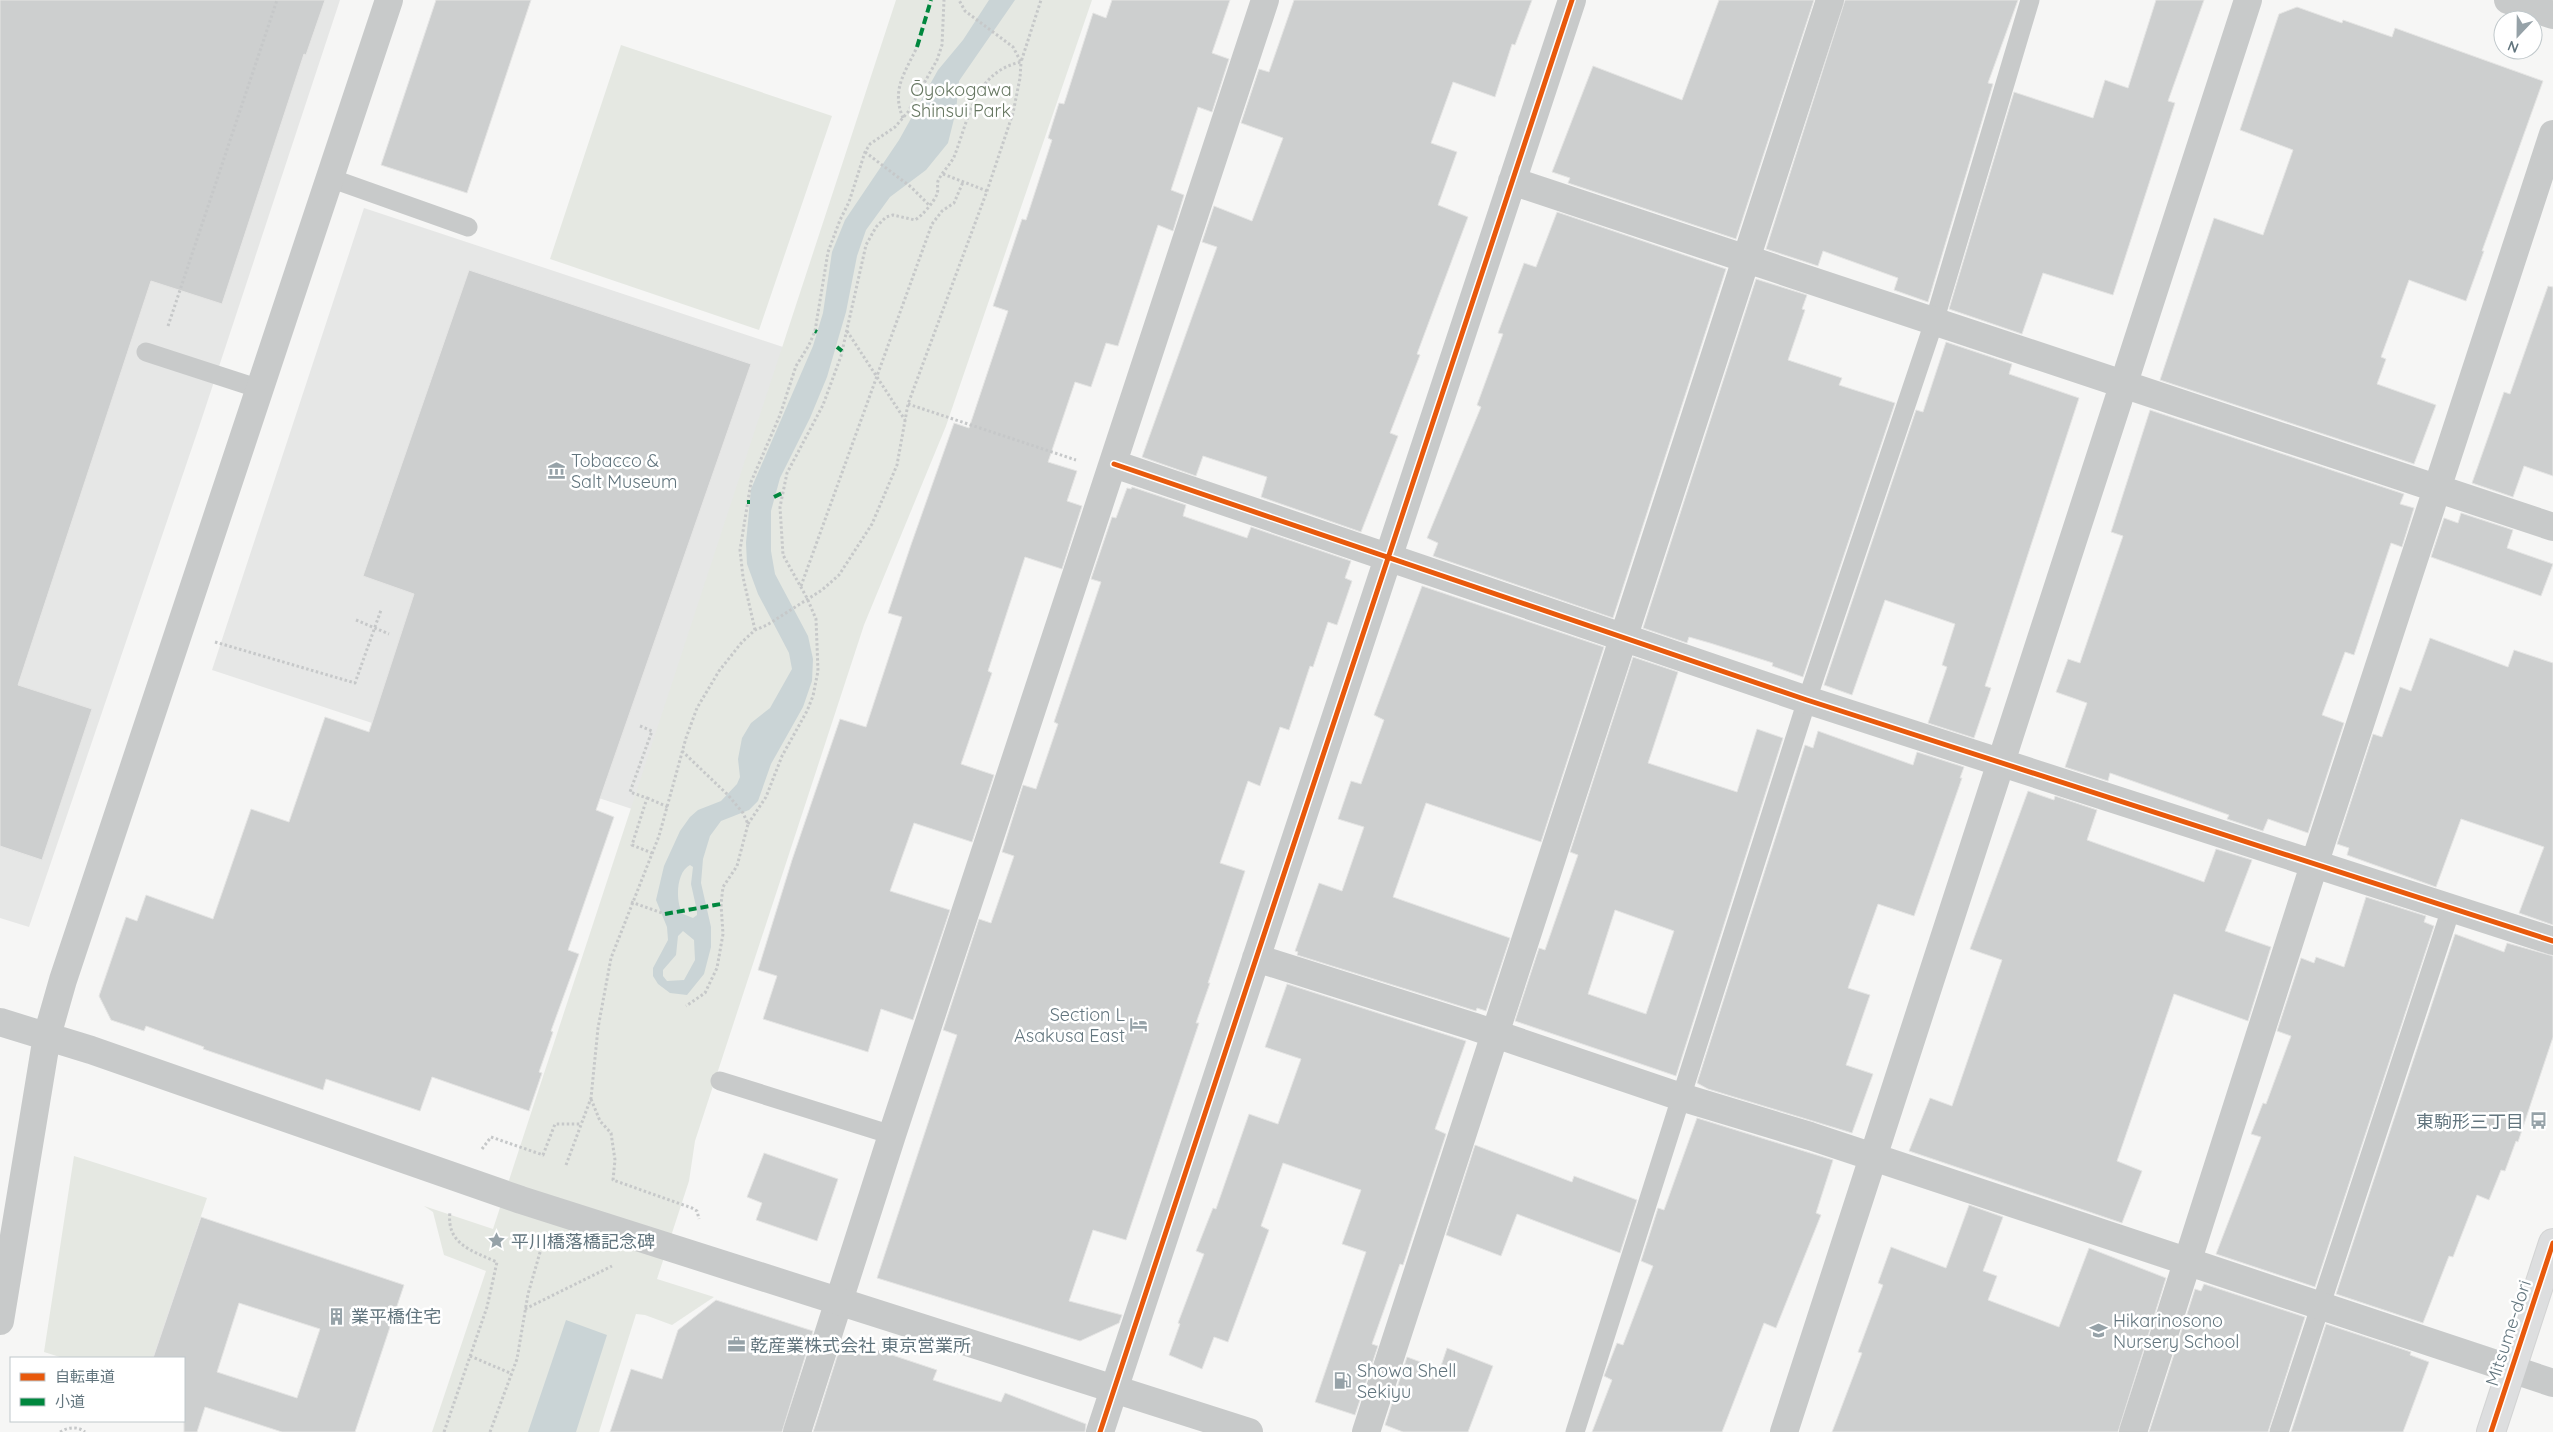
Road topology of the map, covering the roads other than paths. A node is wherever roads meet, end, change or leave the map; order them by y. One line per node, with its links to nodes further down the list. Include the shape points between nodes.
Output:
1 (389, 0): 10 (street)
2 (1266, 0): 18 (street)
3 (1572, 0): 11 (street)
4 (1830, 0): 13 (street)
5 (2030, 0): 14 (lane)
6 (2248, 0): 16 (street)
7 (2510, 0): 8 (street)
8 (2553, 15)
9 (2553, 134): 19 (street)
10 (330, 178): 12 (lane); 17 (street)
11 (1512, 181): 13 (street); 21 (street)
12 (468, 226)
13 (1746, 258): 14 (street); 22 (street)
14 (1934, 322): 16 (street); 23 (lane)
15 (146, 352): 17 (lane)
16 (2125, 385): 19 (street); 24 (street)
17 (260, 389): 31 (street)
18 (1112, 468): 21 (street); 34 (street)
19 (2437, 487): 20 (street); 25 (street)
20 (2553, 527)
21 (1388, 557): 22 (street); 28 (street)
22 (1623, 638): 23 (street); 30 (street)
23 (1806, 700): 24 (street); 33 (lane)
24 (2001, 762): 25 (street); 35 (street)
25 (2314, 865): 26 (street); 37 (street)
26 (2451, 909): 27 (street); 39 (lane)
27 (2553, 941)
28 (1256, 958): 30 (street); 43 (street)
29 (0, 1022): 31 (street)
30 (1495, 1034): 33 (street); 47 (street)
31 (47, 1036): 38 (street, via 521,1200); 40 (street)
32 (720, 1080): 34 (lane)
33 (1681, 1097): 35 (street); 48 (lane)
34 (892, 1135): 38 (street)
35 (1872, 1157): 37 (street); 49 (street)
36 (2553, 1243): 41 (main road, Mitsume-dori)
37 (2188, 1261): 39 (street); 50 (street)
38 (840, 1300): 43 (street); 44 (street)
39 (2320, 1306): 41 (street); 51 (lane)
40 (0, 1321)
41 (2510, 1368): 42 (street); 52 (main road, Mitsume-dori)
42 (2553, 1383)
43 (1114, 1390): 45 (street); 46 (street)
44 (797, 1432)
45 (1100, 1432)
46 (1249, 1432)
47 (1366, 1432)
48 (1575, 1432)
49 (1784, 1432)
50 (2133, 1432)
51 (2279, 1432)
52 (2491, 1432)

